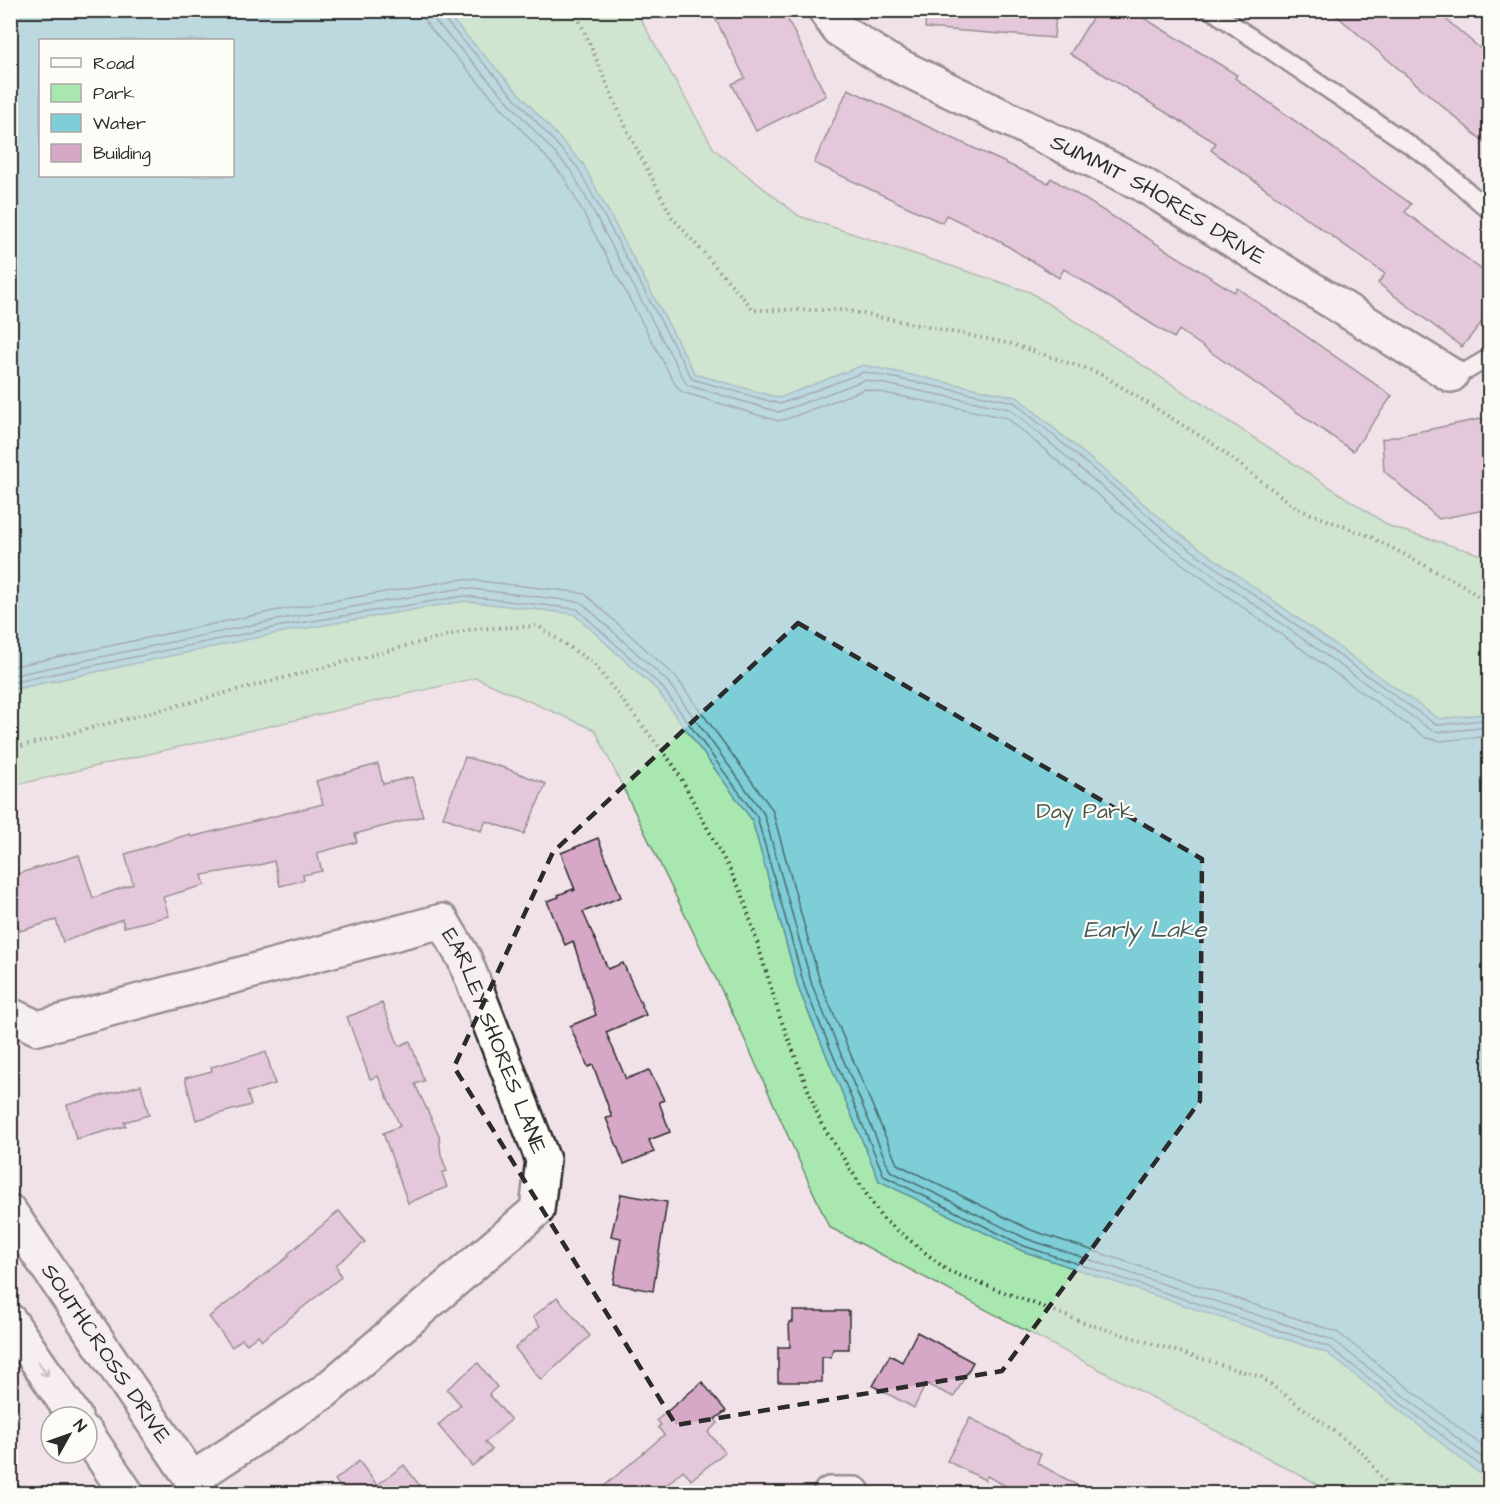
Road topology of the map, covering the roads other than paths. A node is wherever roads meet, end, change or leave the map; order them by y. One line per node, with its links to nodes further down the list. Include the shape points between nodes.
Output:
1 (825, 10): 5 (street, SUMMIT SHORES DRIVE, via 838,29 885,59 1142,184)
2 (1210, 10): 3 (lane, via 1432,160)
3 (1490, 211)
4 (1490, 357): 5 (lane, SUMMIT SHORES DRIVE)
5 (1451, 375)
6 (10, 1015): 11 (street, EARLEY SHORES LANE, via 38,1028 442,921 464,958 543,1160 537,1210 324,1392)
7 (10, 1212): 11 (street, SOUTHCROSS DRIVE)
8 (10, 1321): 9 (street, one-way to 9)
9 (67, 1405)
10 (99, 1452): 12 (street)
11 (197, 1486)
12 (127, 1494)
13 (830, 1494): 14 (street)
14 (854, 1494)

